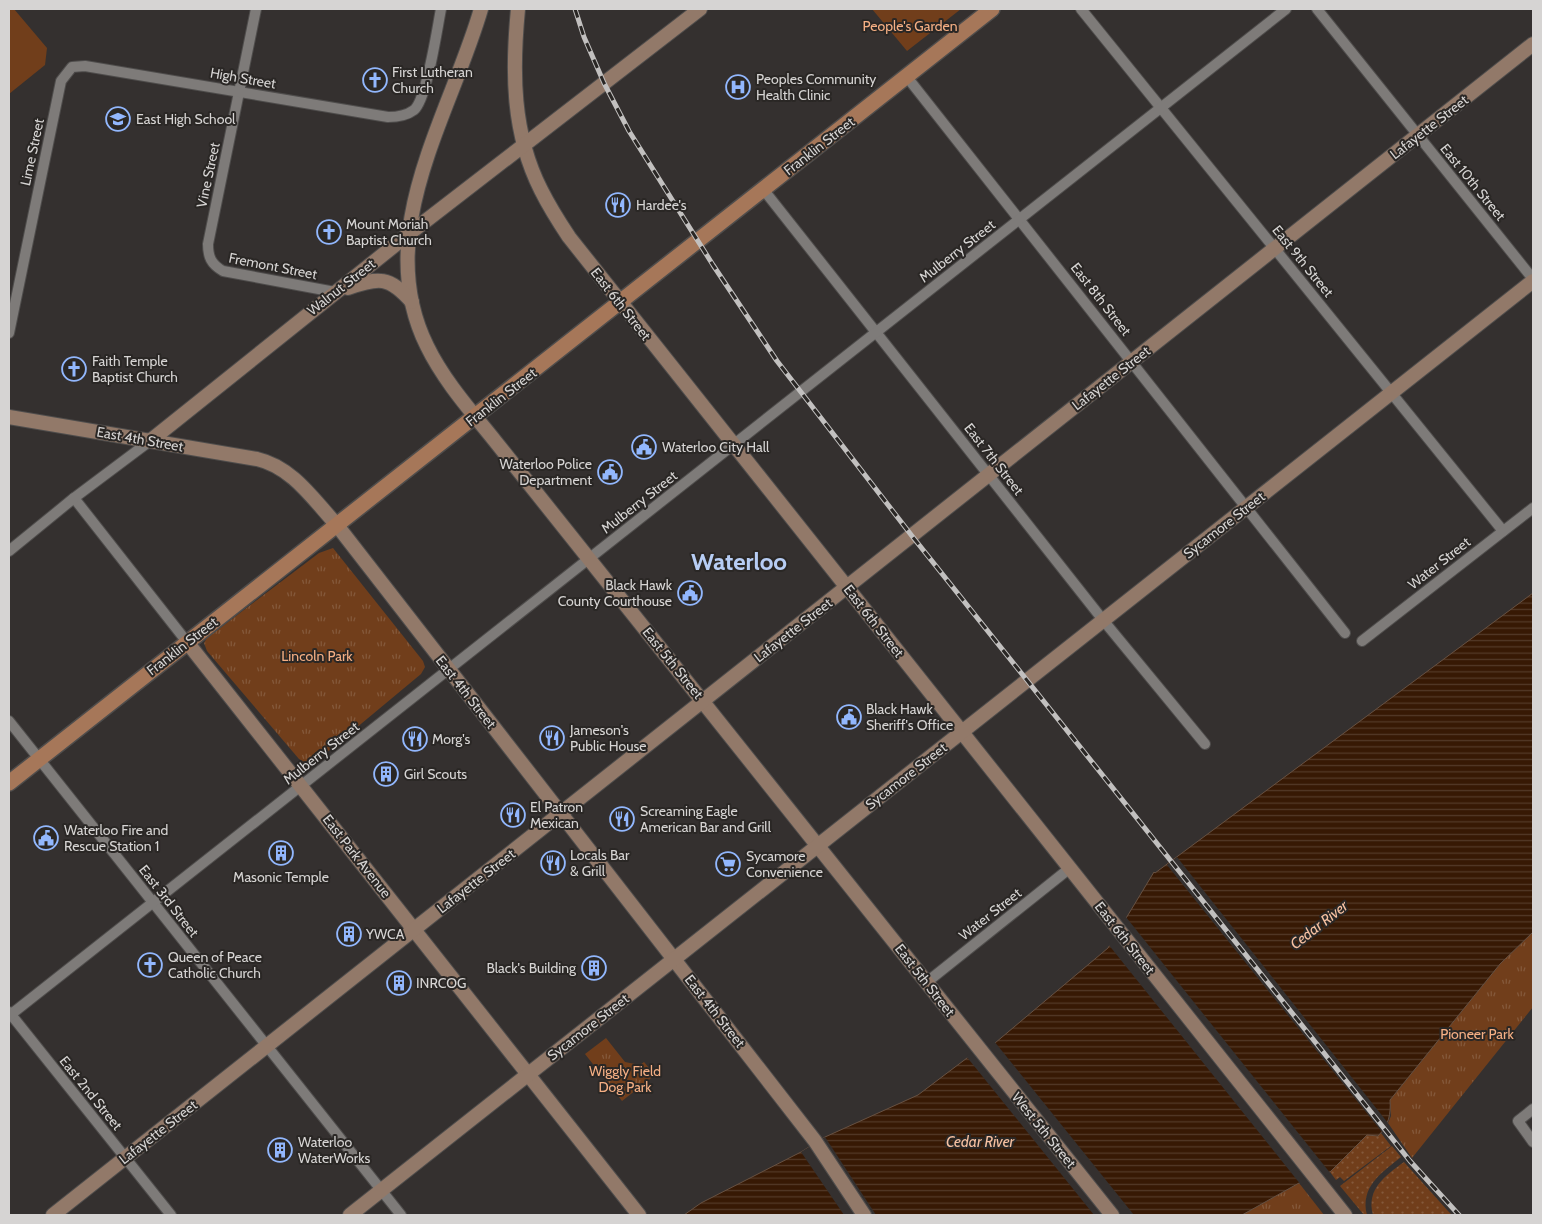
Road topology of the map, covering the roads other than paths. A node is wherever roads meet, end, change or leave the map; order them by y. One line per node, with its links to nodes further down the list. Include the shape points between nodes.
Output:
1 (256, 9): 13 (street, Vine Street)
2 (441, 9): 13 (street, High Street, via 423,94 420,103 409,114 388,117)
3 (481, 9): 19 (street, East 5th Street, via 423,168 412,209)
4 (518, 9): 16 (street, East 6th Street, via 514,79)
5 (700, 9): 16 (street, Walnut Street)
6 (992, 9): 12 (main road, Franklin Street)
7 (1081, 9): 14 (street, East 9th Street)
8 (1286, 9): 14 (street, Mulberry Street)
9 (1317, 9): 15 (street, East 10th Street)
10 (1533, 44): 15 (street, Lafayette Street)
11 (72, 67): 13 (street, High Street, via 86,66); 27 (street, Lime Street, via 61,81)
12 (907, 77): 17 (main road, Franklin Street); 18 (street, East 8th Street)
13 (240, 91): 21 (street, Vine Street, via 208,244)
14 (1161, 107): 18 (street, Mulberry Street); 20 (street, East 9th Street)
15 (1418, 135): 20 (street, Lafayette Street); 22 (street, East 10th Street)
16 (523, 145): 19 (street, Walnut Street); 24 (street, East 6th Street, via 540,189 568,237)
17 (763, 189): 24 (main road, Franklin Street); 26 (street, East 7th Street)
18 (1020, 218): 26 (street, Mulberry Street); 28 (street, East 8th Street)
19 (410, 233): 23 (street, Walnut Street); 25 (street, East 5th Street, via 408,277)
20 (1275, 249): 28 (street, Lafayette Street); 29 (street, East 9th Street)
21 (210, 260): 23 (street, Fremont Street, via 223,271)
22 (1533, 280): 29 (street, Sycamore Street)
23 (336, 292): 25 (street, via 378,280 390,282); 32 (street, Walnut Street)
24 (620, 302): 30 (main road, Franklin Street); 33 (street, East 6th Street)
25 (413, 304): 30 (street, East 5th Street, via 419,328 435,362)
26 (876, 332): 33 (street, Mulberry Street); 34 (street, East 7th Street)
27 (9, 334)
28 (1132, 362): 34 (street, Lafayette Street); 36 (street, East 8th Street)
29 (1391, 393): 36 (street, Sycamore Street); 39 (street, East 9th Street)
30 (476, 416): 38 (main road, Franklin Street); 41 (street, East 5th Street)
31 (9, 417): 32 (street, East 4th Street)
32 (150, 441): 35 (street, Walnut Street); 38 (street, East 4th Street, via 275,464 293,477)
33 (734, 444): 41 (street, Mulberry Street); 42 (street, East 6th Street)
34 (989, 475): 42 (street, Lafayette Street); 43 (street, East 7th Street)
35 (74, 498): 40 (street, Walnut Street); 46 (street, East Park Avenue)
36 (1246, 507): 43 (street, Sycamore Street); 44 (street, East 8th Street)
37 (1533, 508): 39 (street, Water Street)
38 (336, 524): 46 (main road, Franklin Street); 47 (street, East 4th Street)
39 (1503, 531): 45 (street, Water Street)
40 (9, 550)
41 (589, 558): 47 (street, Mulberry Street); 48 (street, East 5th Street)
42 (847, 587): 48 (street, Lafayette Street); 50 (street, East 6th Street)
43 (1103, 620): 50 (street, Sycamore Street); 51 (street, East 7th Street)
44 (1345, 633)
45 (1362, 641)
46 (187, 642): 52 (main road, Franklin Street); 54 (street, East Park Avenue)
47 (448, 669): 54 (street, Mulberry Street); 55 (street, East 4th Street)
48 (703, 701): 55 (street, Lafayette Street); 56 (street, East 5th Street)
49 (9, 721): 52 (street, East 3rd Street)
50 (962, 732): 56 (street, Sycamore Street); 57 (street, East 6th Street)
51 (1205, 744)
52 (39, 759): 53 (main road, Franklin Street); 58 (street, East 3rd Street)
53 (9, 783)
54 (301, 786): 58 (street, Mulberry Street); 59 (street, East Park Avenue)
55 (561, 814): 59 (street, Lafayette Street); 60 (street, East 4th Street)
56 (818, 845): 60 (street, Sycamore Street); 61 (street, East 5th Street)
57 (1070, 868): 61 (street, Water Street); 77 (street, East 6th Street)
58 (153, 903): 62 (street, Mulberry Street); 64 (street, East 3rd Street)
59 (414, 930): 64 (street, Lafayette Street); 65 (street, East Park Avenue)
60 (674, 959): 65 (street, Sycamore Street); 75 (street, East 4th Street, via 815,1141)
61 (927, 982): 63 (street, East 5th Street)
62 (9, 1014): 68 (street, East 2nd Street)
63 (976, 1045): 76 (street, West 5th Street)
64 (267, 1046): 68 (street, Lafayette Street); 69 (street, East 3rd Street)
65 (528, 1074): 69 (street, Sycamore Street); 74 (street, East Park Avenue)
66 (1533, 1109): 67 (street, via 1518,1121)
67 (1533, 1142)
68 (125, 1158): 70 (street, Lafayette Street); 71 (street, East 2nd Street)
69 (381, 1190): 72 (street, Sycamore Street); 73 (street, East 3rd Street)
70 (53, 1215)
71 (171, 1215)
72 (350, 1215)
73 (401, 1215)
74 (639, 1215)
75 (864, 1215)
76 (1112, 1215)
77 (1345, 1215)

